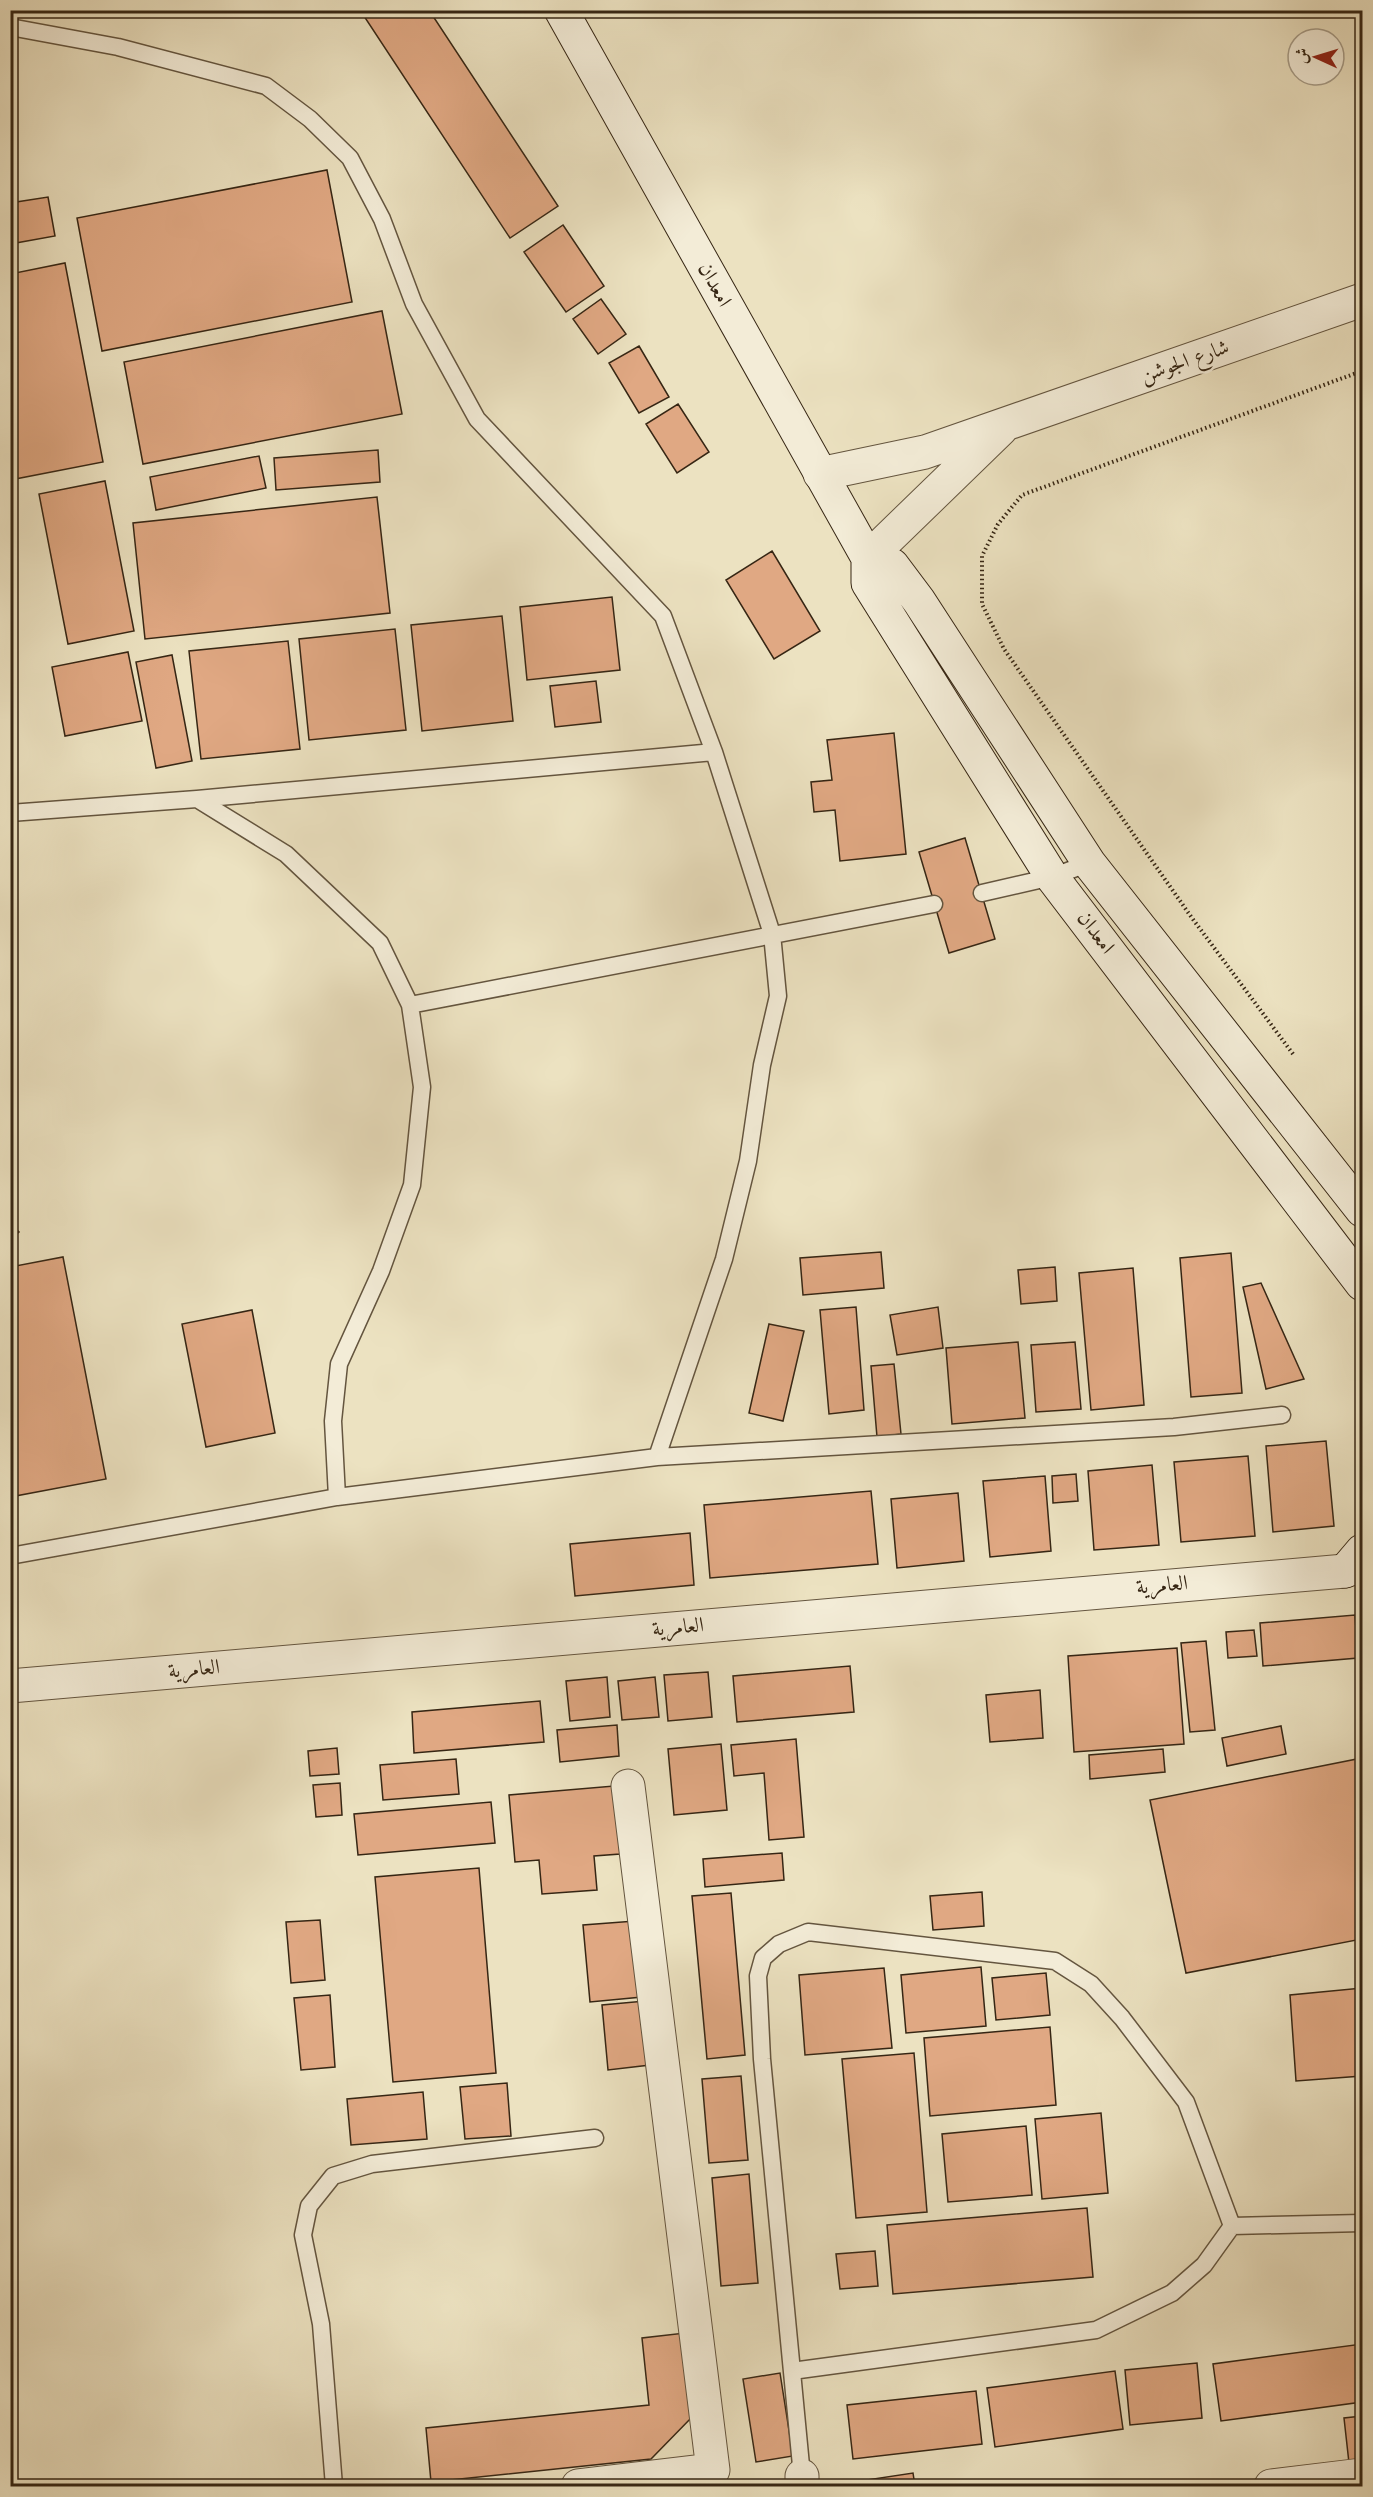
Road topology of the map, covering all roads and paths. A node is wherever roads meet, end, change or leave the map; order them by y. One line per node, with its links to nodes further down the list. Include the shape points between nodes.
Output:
1 (561, 10): 6 (street, امعدان)
2 (10, 27): 8 (lane, via 118,47 266,86 310,119 350,158 382,219 414,304 477,419 663,616)
3 (1362, 300): 5 (street, شارع الجوشن)
4 (1362, 371): 17 (path, via 1022,495 998,524 982,556 982,604 1004,649 1192,918)
5 (1007, 424): 6 (street, شارع الجوشن, via 925,452); 7 (street, شارع الجوشن)
6 (820, 474): 7 (street, امعدان)
7 (868, 558): 11 (street, امعدان, via 892,565 919,601); 12 (street, امعدان, via 868,583)
8 (714, 752): 9 (lane); 15 (lane)
9 (197, 799): 10 (lane); 16 (lane, via 286,854 380,943)
10 (10, 813)
11 (1089, 863): 12 (lane); 18 (street, امعدان)
12 (1052, 877): 13 (lane); 19 (street, امعدان)
13 (982, 892)
14 (934, 904): 15 (lane)
15 (772, 934): 16 (lane); 21 (lane, via 778,996 762,1065 748,1161 724,1259)
16 (410, 1005): 22 (lane, via 422,1087 412,1185 381,1271 339,1364 333,1421)
17 (1299, 1062)
18 (1362, 1210)
19 (1362, 1284)
20 (1282, 1415): 21 (lane, via 1174,1427)
21 (657, 1457): 22 (lane)
22 (337, 1497): 23 (lane)
23 (10, 1556)
24 (1358, 1565): 25 (street, العامرية)
25 (10, 1686)
26 (628, 1786): 32 (street)
27 (595, 2138): 34 (lane, via 372,2164 333,2176 309,2206 303,2235 321,2324)
28 (1362, 2223): 29 (lane)
29 (1232, 2226): 30 (lane, via 1204,2265 1172,2293 1096,2330); 30 (lane, via 1186,2102 1091,1984 1055,1961 808,1932 779,1944 763,1958 758,1976 762,2059)
30 (792, 2371): 33 (lane)
31 (1362, 2475): 36 (street)
32 (714, 2478): 35 (street)
33 (802, 2481)
34 (334, 2487)
35 (578, 2487)
36 (1271, 2487)

